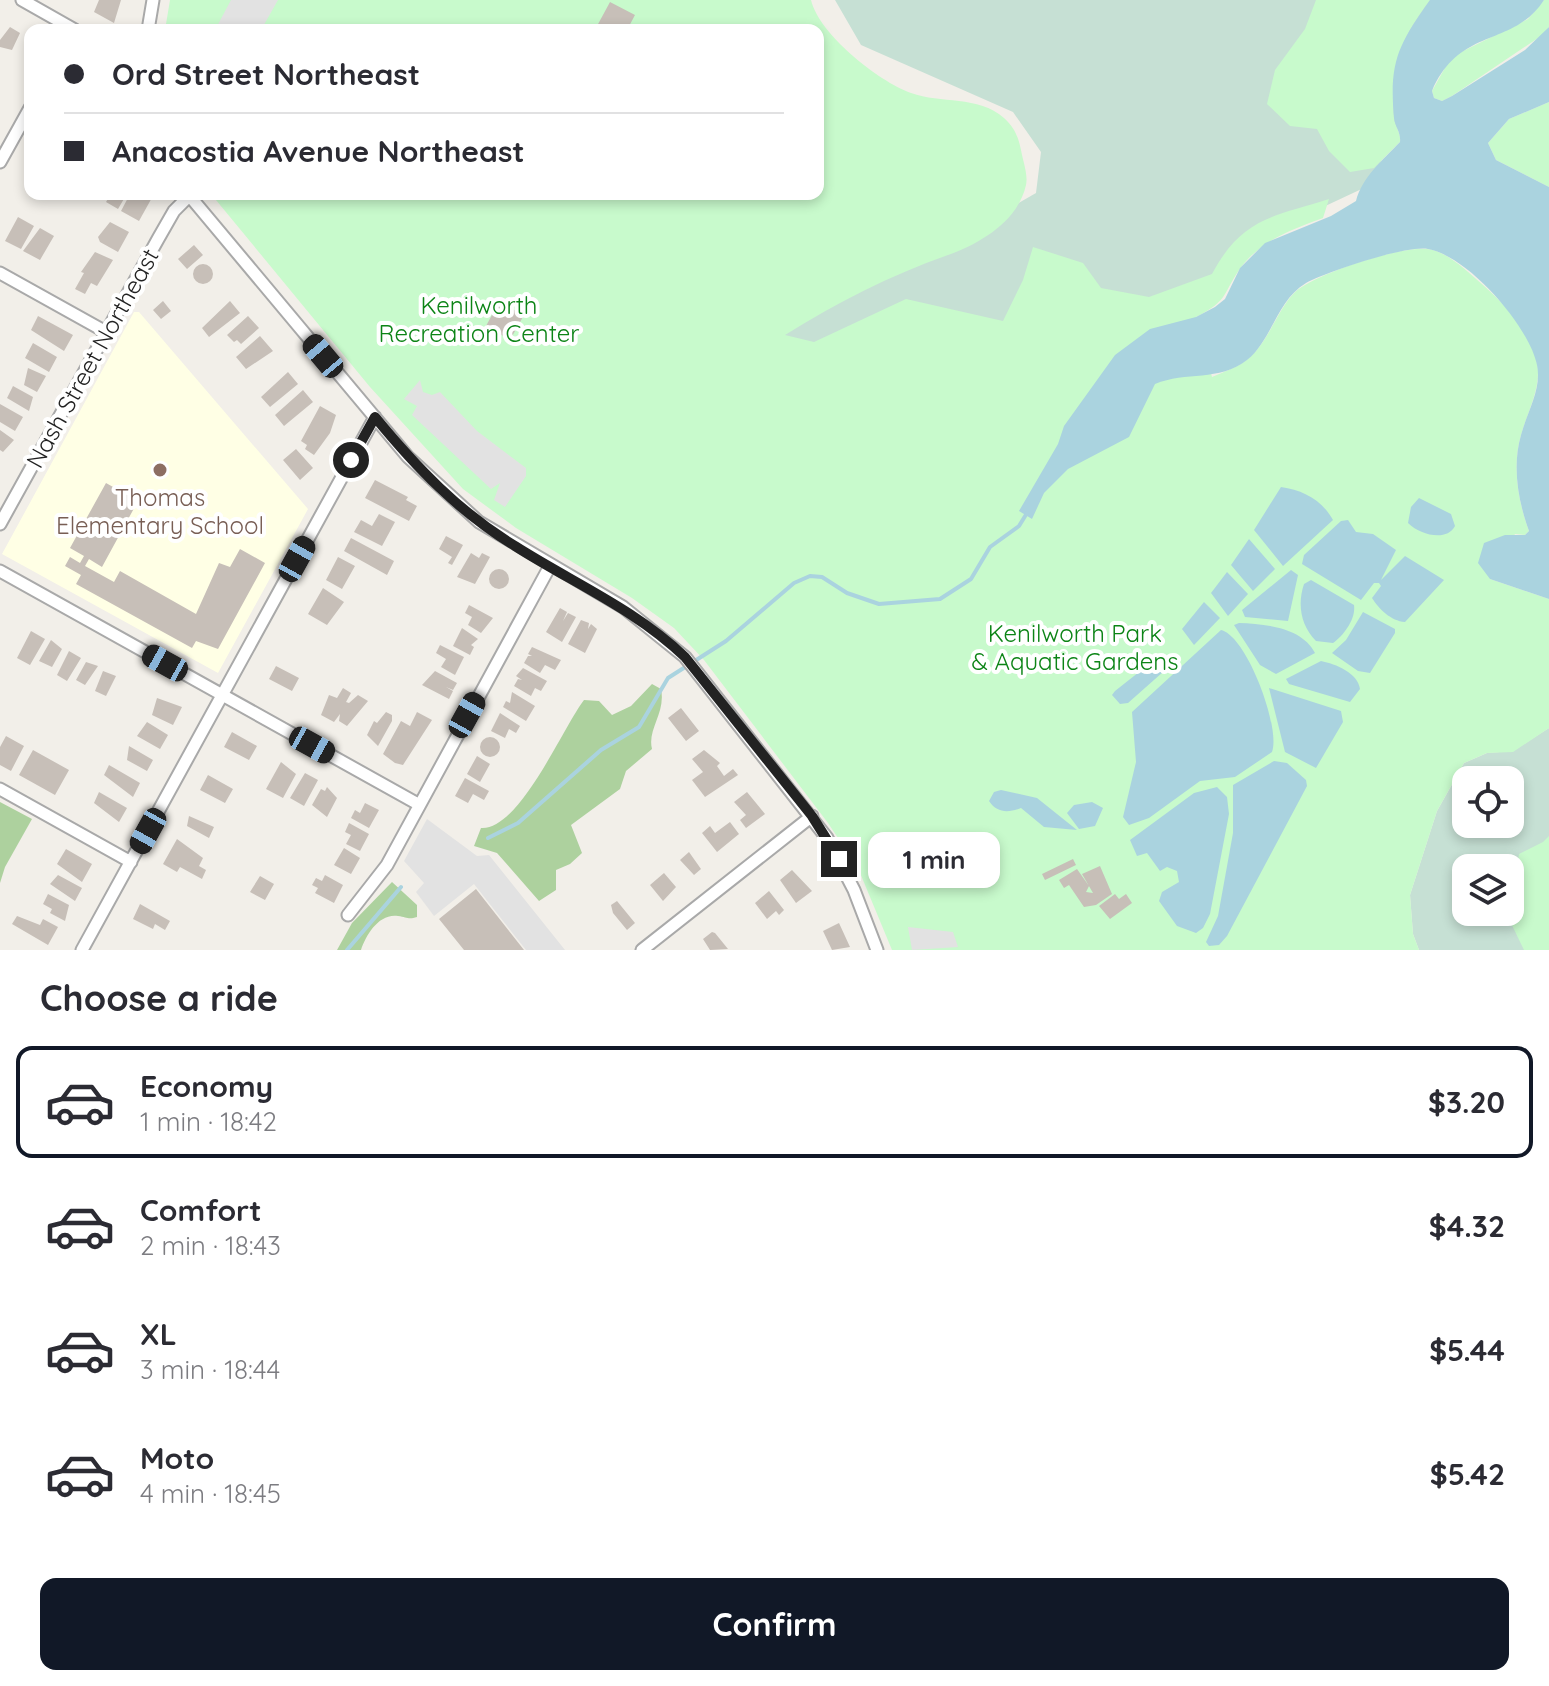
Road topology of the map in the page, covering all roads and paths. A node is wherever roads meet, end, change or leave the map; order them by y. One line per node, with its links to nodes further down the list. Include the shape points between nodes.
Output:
1 (22, 0): 3 (street)
2 (153, 0): 4 (street)
3 (64, 24)
4 (149, 24)
5 (24, 119): 6 (street)
6 (0, 162)
7 (184, 200): 10 (street, Nash Street Northeast)
8 (192, 200): 11 (street)
9 (0, 273): 10 (street)
10 (106, 332): 12 (street, Nash Street Northeast)
11 (375, 417): 13 (street, via 443,492 498,536); 15 (street)
12 (0, 524)
13 (550, 566): 17 (street); 18 (street, via 640,619 685,657)
14 (0, 571): 15 (street)
15 (222, 695): 17 (street); 19 (street)
16 (0, 789): 19 (street)
17 (418, 804): 20 (street, via 387,865)
18 (812, 816): 22 (street); 23 (street, via 849,879)
19 (131, 862): 21 (street)
20 (348, 915)
21 (82, 950)
22 (642, 950)
23 (877, 950)

